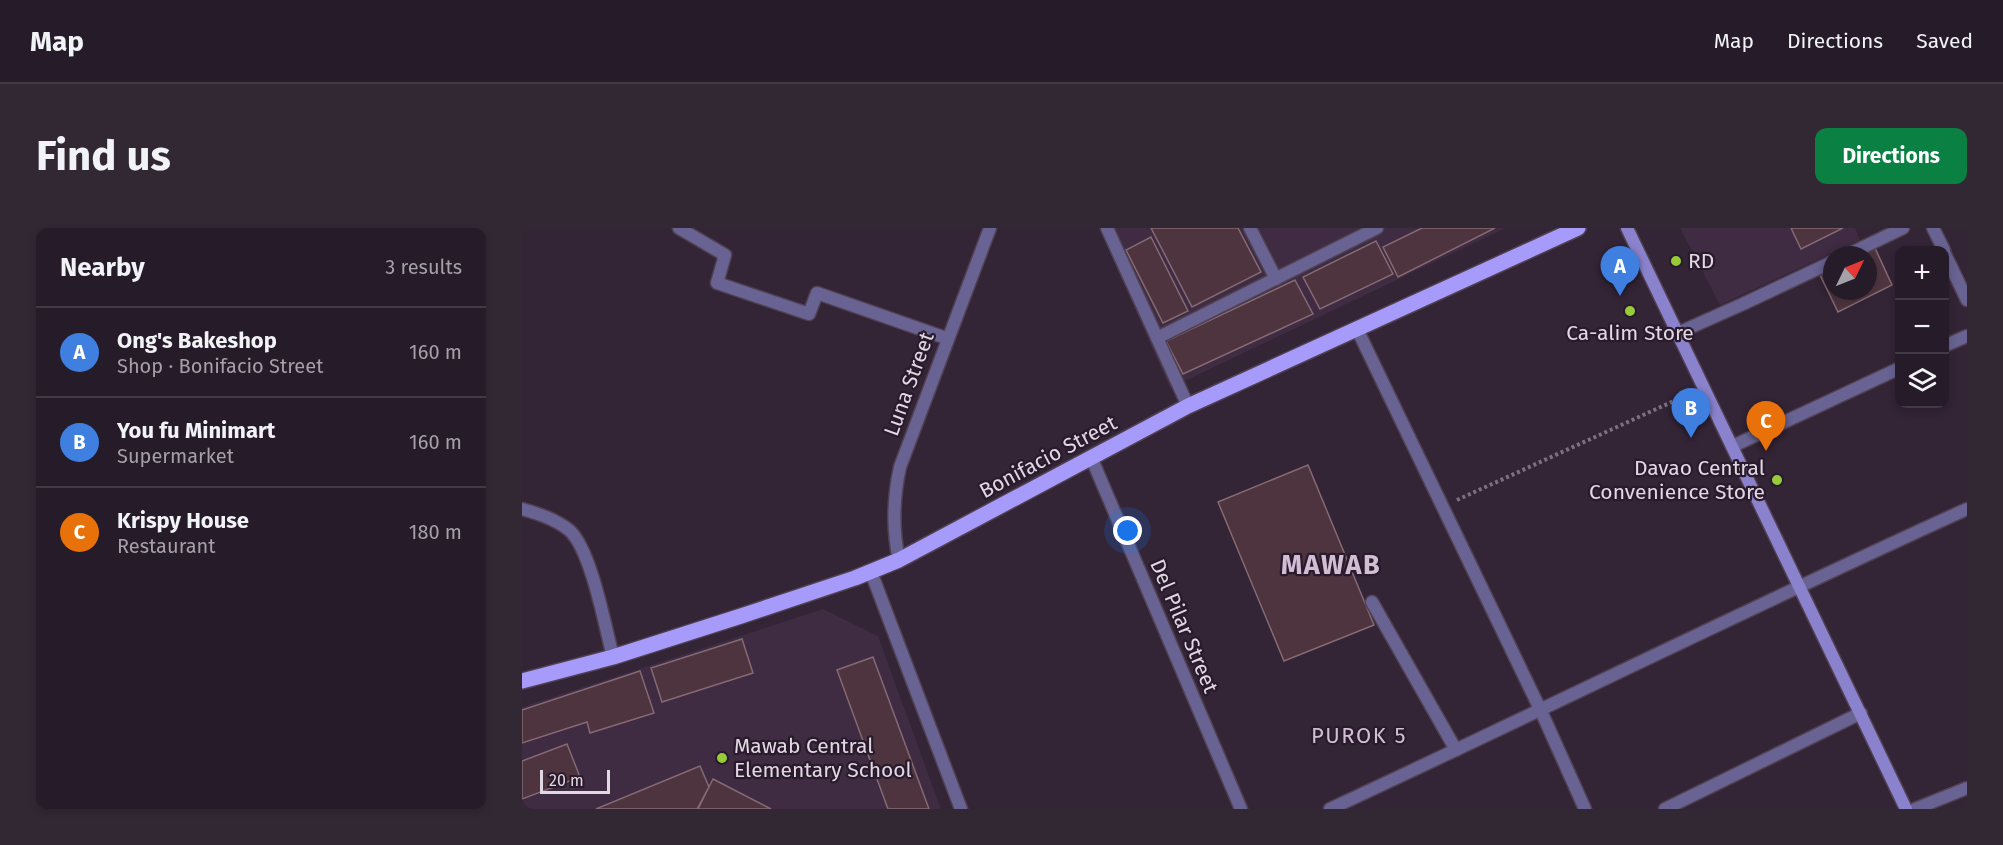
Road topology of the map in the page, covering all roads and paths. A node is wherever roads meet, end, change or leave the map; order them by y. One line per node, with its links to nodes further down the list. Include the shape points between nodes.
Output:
1 (679, 228): 19 (street, via 725,255 717,283 809,314 817,293)
2 (990, 228): 19 (street, Luna Street)
3 (1107, 228): 20 (street)
4 (1250, 228): 14 (street)
5 (1377, 228): 14 (street)
6 (1578, 228): 16 (main road, Bonifacio Street)
7 (1627, 228): 17 (main road)
8 (1903, 228): 10 (street)
9 (1933, 228): 11 (street)
10 (1865, 246)
11 (1942, 246)
12 (1949, 262): 15 (street)
13 (1823, 266): 17 (street)
14 (1276, 279): 20 (street)
15 (1967, 300)
16 (1357, 329): 24 (main road, Bonifacio Street); 27 (street)
17 (1678, 333): 23 (main road)
18 (1967, 336): 21 (street)
19 (946, 338): 30 (street, Luna Street, via 900,466 893,517)
20 (1157, 338): 24 (street)
21 (1949, 344)
22 (1895, 370): 25 (street)
23 (1704, 387): 25 (main road); 27 (path)
24 (1188, 406): 26 (main road, Bonifacio Street)
25 (1732, 446): 32 (main road)
26 (1091, 458): 30 (main road, Bonifacio Street); 41 (street, Del Pilar Street)
27 (1442, 507): 36 (street)
28 (522, 509): 34 (street, via 556,521 581,544)
29 (1967, 509): 32 (street)
30 (899, 560): 31 (main road, Bonifacio Street)
31 (871, 572): 34 (main road, Bonifacio Street); 40 (street)
32 (1800, 585): 36 (street); 37 (main road)
33 (1372, 602): 38 (street)
34 (613, 657): 35 (main road, Bonifacio Street)
35 (522, 681)
36 (1541, 711): 38 (street); 43 (street)
37 (1861, 713): 44 (street); 45 (main road)
38 (1456, 750): 42 (street)
39 (1967, 788): 46 (street)
40 (961, 809)
41 (1241, 809)
42 (1330, 809)
43 (1585, 809)
44 (1665, 809)
45 (1906, 809)
46 (1915, 809)

